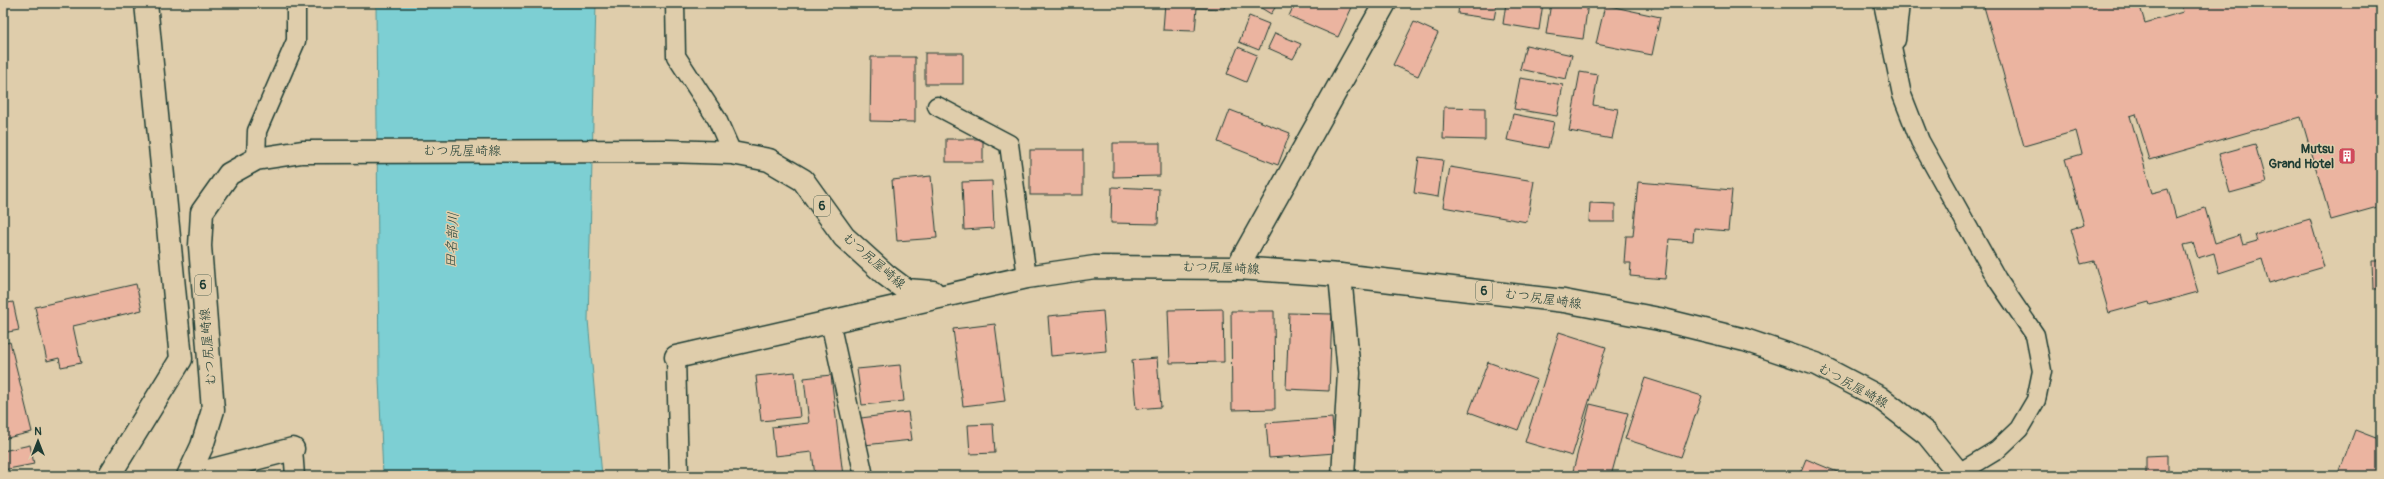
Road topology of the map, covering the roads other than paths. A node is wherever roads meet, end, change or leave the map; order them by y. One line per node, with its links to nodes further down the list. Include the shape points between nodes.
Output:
1 (146, 3): 19 (main road, via 181,359)
2 (296, 3): 10 (lane, via 296,41 257,131)
3 (675, 3): 9 (lane, via 676,56 717,119)
4 (1384, 3): 11 (main road)
5 (1883, 3): 7 (lane)
6 (1900, 3): 7 (lane)
7 (1894, 56): 18 (lane, via 1902,95 1920,141 1997,280 2035,335 2042,371 2036,400 2019,429 1997,450)
8 (937, 106): 13 (lane, via 1009,144)
9 (732, 153): 10 (main road, むつ尻屋崎線 / 6, via 302,152); 14 (main road, むつ尻屋崎線 / 6, via 769,160 803,180 844,237 906,290)
10 (256, 159): 20 (main road, むつ尻屋崎線 / 6, via 229,174 202,212 200,246 213,410 202,446)
11 (1237, 268): 12 (main road, むつ尻屋崎線 / 6); 13 (main road, むつ尻屋崎線 / 6, via 1095,267)
12 (1340, 275): 18 (main road, むつ尻屋崎線 / 6, via 1564,301 1659,319 1745,340 1816,364 1879,397 1927,434); 24 (main road, via 1349,373)
13 (1028, 277): 14 (main road, むつ尻屋崎線 / 6)
14 (961, 293): 15 (main road, むつ尻屋崎線 / 6)
15 (830, 322): 16 (main road, むつ尻屋崎線 / 6); 23 (lane)
16 (676, 357): 22 (lane)
17 (293, 449): 20 (main road, むつ尻屋崎線 / 6); 21 (lane)
18 (1960, 474)
19 (109, 476)
20 (188, 476)
21 (295, 476)
22 (679, 476)
23 (864, 476)
24 (1343, 476)

